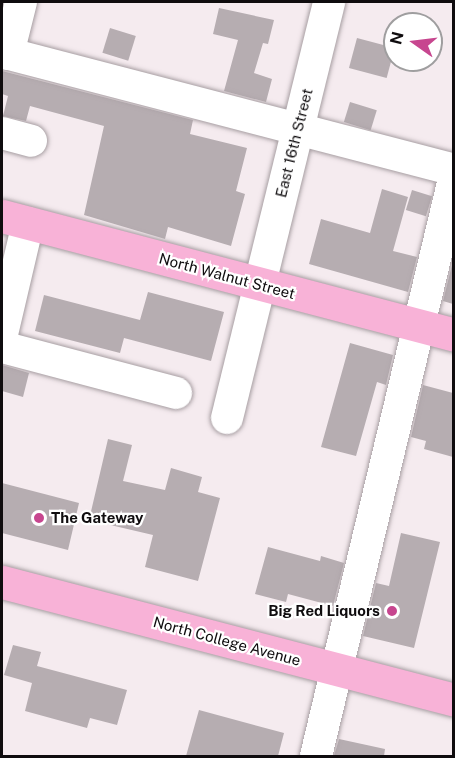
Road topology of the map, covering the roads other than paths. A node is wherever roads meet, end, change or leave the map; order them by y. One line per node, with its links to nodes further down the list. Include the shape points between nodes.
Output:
1 (21, 2): 3 (street)
2 (329, 2): 4 (street, East 16th Street)
3 (5, 53): 4 (street)
4 (297, 130): 7 (street); 10 (street, East 16th Street)
5 (2, 133): 6 (street)
6 (31, 141)
7 (453, 170)
8 (453, 179): 11 (street)
9 (14, 220): 10 (main road, North Walnut Street); 12 (street)
10 (260, 284): 11 (main road, North Walnut Street); 16 (street, East 16th Street)
11 (418, 326): 13 (main road, North Walnut Street); 18 (street)
12 (2, 334)
13 (453, 335)
14 (2, 347): 15 (street)
15 (176, 393)
16 (227, 418)
17 (2, 582): 18 (main road, North College Avenue)
18 (338, 670): 19 (main road, North College Avenue); 20 (street)
19 (453, 700)
20 (316, 756)

